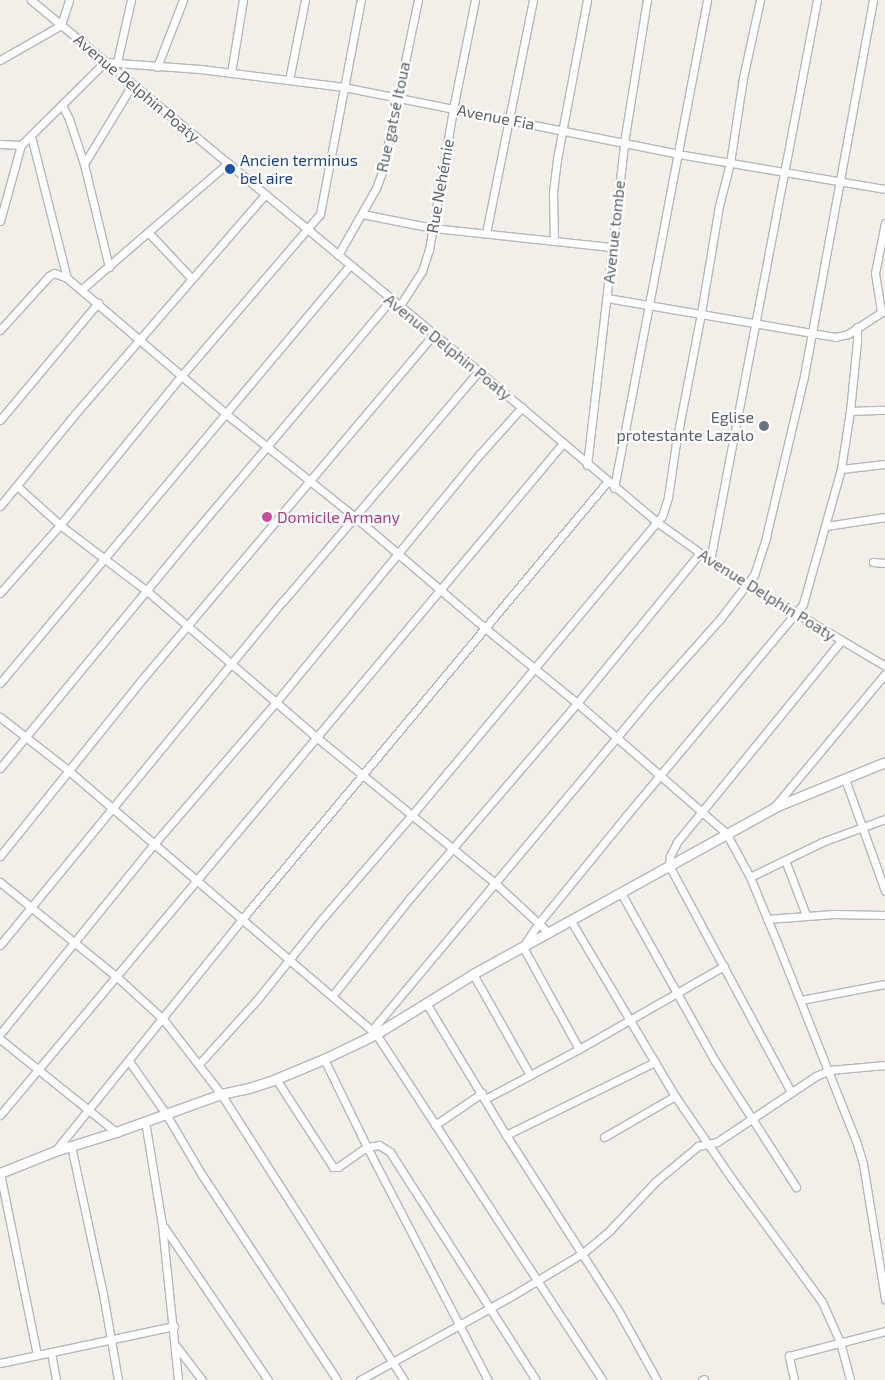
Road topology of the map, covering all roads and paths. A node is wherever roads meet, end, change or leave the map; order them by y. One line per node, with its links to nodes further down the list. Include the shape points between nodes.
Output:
1 (31, 0): 17 (street, Avenue Delphin Poaty)
2 (69, 0): 17 (street)
3 (131, 0): 20 (street)
4 (183, 0): 21 (street)
5 (243, 0): 22 (street)
6 (305, 0): 23 (street)
7 (361, 0): 25 (street)
8 (418, 0): 26 (street, Rue gatsé Itoua)
9 (475, 0): 28 (street, Rue Nehémie)
10 (533, 0): 29 (street)
11 (587, 0): 30 (street)
12 (647, 0): 32 (street, Avenue tombe)
13 (707, 0): 35 (street)
14 (760, 0): 37 (street, via 743,78)
15 (817, 0): 39 (street)
16 (873, 0): 40 (street)
17 (61, 25): 18 (street); 19 (street, Avenue Delphin Poaty)
18 (0, 60)
19 (105, 62): 20 (street, Avenue Fia); 24 (street, Avenue Delphin Poaty); 27 (street)
20 (117, 62): 21 (street, Avenue Fia)
21 (156, 67): 22 (street, Avenue Fia)
22 (231, 73): 23 (street, Avenue Fia)
23 (289, 80): 25 (street, Avenue Fia)
24 (132, 84): 36 (street, Avenue Delphin Poaty); 38 (street)
25 (344, 87): 26 (street, Avenue Fia); 47 (street, via 320,214)
26 (397, 97): 28 (street, Avenue Fia); 43 (street, Rue gatsé Itoua, via 382,172)
27 (62, 105): 31 (street); 38 (street)
28 (453, 109): 29 (street, Avenue Fia); 46 (street, Rue Nehémie)
29 (510, 119): 30 (street, Avenue Fia); 49 (street)
30 (562, 130): 32 (street, Avenue Fia); 50 (street, via 553,192)
31 (31, 136): 34 (street); 56 (street)
32 (624, 143): 35 (street, Avenue Fia); 51 (street, Avenue tombe)
33 (0, 144): 34 (street)
34 (21, 145): 44 (street)
35 (678, 154): 37 (street, Avenue Fia); 62 (street)
36 (228, 163): 42 (street, Avenue Delphin Poaty); 48 (street)
37 (730, 163): 39 (street, Avenue Fia); 65 (street, via 719,206)
38 (84, 164): 55 (street)
39 (784, 172): 40 (street, Avenue Fia); 66 (street)
40 (840, 181): 41 (street, Avenue Fia); 69 (street)
41 (885, 189)
42 (265, 195): 47 (street, Avenue Delphin Poaty); 57 (street)
43 (362, 214): 46 (street); 53 (street, Rue gatsé Itoua)
44 (0, 221)
45 (885, 223): 52 (street)
46 (433, 228): 49 (street); 63 (street, Rue Nehémie, via 422,271)
47 (307, 229): 53 (street, Avenue Delphin Poaty); 73 (street)
48 (148, 232): 55 (street); 57 (street)
49 (486, 233): 50 (street)
50 (554, 240): 51 (street)
51 (612, 246): 59 (street, Avenue tombe)
52 (882, 249): 64 (street, via 875,274)
53 (338, 255): 54 (street, Avenue Delphin Poaty)
54 (350, 265): 60 (street, Avenue Delphin Poaty); 77 (street)
55 (109, 268): 58 (street)
56 (67, 278): 58 (street); 67 (street, via 54,273 49,276)
57 (192, 279): 71 (street)
58 (82, 290): 61 (street)
59 (607, 298): 62 (street); 82 (street, Avenue tombe)
60 (392, 300): 63 (street, Avenue Delphin Poaty); 80 (street)
61 (98, 303): 71 (street); 78 (street)
62 (650, 304): 65 (street); 87 (street)
63 (399, 307): 70 (street, Avenue Delphin Poaty)
64 (883, 310): 68 (street)
65 (701, 313): 66 (street); 91 (street, via 668,497)
66 (756, 323): 69 (street); 97 (street)
67 (1, 328)
68 (857, 328): 69 (street, via 842,337); 76 (street)
69 (812, 334): 100 (street, via 766,537)
70 (433, 336): 72 (street, Avenue Delphin Poaty); 85 (street)
71 (141, 339): 73 (street); 86 (street)
72 (478, 372): 74 (street, Avenue Delphin Poaty); 89 (street)
73 (182, 375): 77 (street); 92 (street)
74 (522, 407): 79 (street, Avenue Delphin Poaty); 94 (street)
75 (885, 410): 76 (street)
76 (850, 411): 83 (street)
77 (226, 414): 80 (street); 96 (street)
78 (0, 420)
79 (563, 443): 82 (street, Avenue Delphin Poaty); 101 (street)
80 (267, 448): 85 (street); 102 (street)
81 (885, 464): 83 (street)
82 (587, 465): 84 (street, Avenue Delphin Poaty)
83 (841, 469): 93 (street)
84 (607, 482): 87 (street, Avenue Delphin Poaty); 106 (street)
85 (311, 483): 89 (street); 105 (street)
86 (17, 486): 88 (street); 92 (street)
87 (614, 488): 91 (street, Avenue Delphin Poaty)
88 (0, 506)
89 (356, 517): 94 (street); 108 (street)
90 (885, 517): 93 (street)
91 (658, 523): 95 (street, Avenue Delphin Poaty); 110 (street)
92 (60, 525): 96 (street); 103 (street)
93 (826, 526): 104 (street, via 802,604)
94 (399, 554): 101 (street); 113 (street)
95 (699, 554): 97 (street, Avenue Delphin Poaty); 114 (street)
96 (104, 559): 102 (street); 112 (street)
97 (710, 560): 100 (street, Avenue Delphin Poaty)
98 (873, 562): 99 (street)
99 (885, 563)
100 (748, 585): 104 (street, Avenue Delphin Poaty); 118 (street)
101 (440, 590): 106 (street); 116 (street)
102 (147, 591): 105 (street); 117 (street)
103 (0, 593)
104 (795, 614): 107 (street, Avenue Delphin Poaty); 123 (street)
105 (188, 628): 108 (street); 121 (street, via 144,677)
106 (485, 628): 110 (street); 122 (street)
107 (841, 641): 109 (street, Avenue Delphin Poaty); 127 (street)
108 (232, 663): 113 (street); 126 (street)
109 (885, 666)
110 (534, 668): 114 (street); 128 (street)
111 (885, 674): 125 (street)
112 (0, 683)
113 (276, 702): 116 (street); 132 (street)
114 (577, 703): 118 (street); 133 (street)
115 (0, 717): 117 (street)
116 (316, 737): 122 (street); 138 (street)
117 (26, 738): 120 (street); 121 (street)
118 (617, 739): 123 (street); 140 (street)
119 (885, 762): 124 (street)
120 (0, 768)
121 (69, 772): 126 (street); 134 (street)
122 (363, 775): 128 (street); 146 (street)
123 (660, 776): 127 (street); 149 (street)
124 (845, 778): 125 (street); 130 (street)
125 (775, 807): 131 (street)
126 (112, 808): 132 (street); 143 (street)
127 (702, 811): 131 (street); 136 (street, via 673,848)
128 (411, 816): 133 (street); 154 (street)
129 (885, 819): 130 (street)
130 (861, 827): 135 (street); 141 (street)
131 (726, 833): 136 (street); 137 (street)
132 (153, 845): 138 (street); 151 (street)
133 (452, 849): 140 (street); 160 (street)
134 (0, 856)
135 (785, 860): 137 (street); 144 (street)
136 (669, 865): 142 (street); 155 (street)
137 (750, 878): 147 (street)
138 (196, 881): 146 (street); 157 (street)
139 (0, 882): 143 (street)
140 (496, 884): 149 (street); 165 (street)
141 (885, 891)
142 (621, 893): 148 (street); 159 (street)
143 (32, 906): 151 (street); 152 (street)
144 (806, 915): 145 (street); 147 (street)
145 (885, 915)
146 (242, 919): 154 (street); 163 (street)
147 (767, 919): 161 (street)
148 (571, 921): 150 (street); 164 (street)
149 (538, 924): 150 (street); 153 (street)
150 (550, 933): 153 (street)
151 (75, 942): 157 (street); 166 (street)
152 (0, 945)
153 (523, 946): 156 (street); 168 (street)
154 (290, 959): 160 (street); 172 (street)
155 (724, 966): 159 (street); 178 (street)
156 (473, 974): 162 (street); 176 (street)
157 (117, 977): 163 (street); 174 (street)
158 (885, 984): 161 (street)
159 (676, 994): 164 (street); 185 (street)
160 (333, 995): 165 (street)
161 (801, 1000): 175 (street)
162 (426, 1003): 165 (street); 180 (street)
163 (163, 1019): 170 (street); 172 (street)
164 (629, 1020): 168 (street); 171 (street)
165 (374, 1032): 169 (street); 187 (street)
166 (0, 1034)
167 (0, 1039): 174 (street)
168 (579, 1049): 176 (street)
169 (324, 1059): 177 (street); 193 (street)
170 (129, 1061): 182 (street); 183 (street)
171 (655, 1062): 181 (street); 189 (street)
172 (199, 1064): 179 (street)
173 (885, 1065): 175 (street)
174 (38, 1070): 182 (street); 184 (street)
175 (830, 1070): 178 (street); 200 (street, via 863,1164)
176 (530, 1074): 180 (street)
177 (276, 1079): 179 (street); 193 (street, via 330,1164 338,1167)
178 (792, 1092): 185 (street)
179 (220, 1094): 183 (street); 210 (street)
180 (483, 1096): 187 (street); 189 (street)
181 (675, 1096): 190 (street); 191 (street)
182 (87, 1110): 188 (street); 194 (street)
183 (166, 1114): 186 (street); 217 (street, via 202,1175)
184 (0, 1115)
185 (752, 1120): 191 (street); 196 (street)
186 (145, 1122): 188 (street); 197 (street)
187 (435, 1125): 199 (street)
188 (116, 1132): 192 (street)
189 (506, 1135): 198 (street)
190 (604, 1137)
191 (709, 1145): 198 (street, via 698,1146 684,1156 610,1230); 206 (street, via 822,1302)
192 (71, 1146): 194 (street); 205 (street)
193 (367, 1147): 201 (street, via 379,1144 390,1152); 202 (street)
194 (55, 1151): 195 (street)
195 (0, 1173): 209 (street)
196 (796, 1187)
197 (162, 1225): 203 (street); 216 (street)
198 (582, 1253): 199 (street); 223 (street)
199 (537, 1280): 201 (street); 222 (street)
200 (885, 1299)
201 (489, 1308): 202 (street); 221 (street)
202 (459, 1324): 210 (street); 220 (street)
203 (174, 1326): 205 (street); 207 (street)
204 (885, 1331): 206 (street)
205 (112, 1339): 208 (street); 213 (street)
206 (840, 1342): 224 (street, via 789,1356); 225 (street)
207 (175, 1345): 214 (street); 215 (street)
208 (51, 1352): 209 (street); 212 (street)
209 (37, 1355): 211 (street)
210 (392, 1362): 218 (street); 219 (street)
211 (0, 1363)
212 (56, 1380)
213 (118, 1380)
214 (178, 1380)
215 (202, 1380)
216 (268, 1380)
217 (337, 1380)
218 (360, 1380)
219 (404, 1380)
220 (488, 1380)
221 (536, 1380)
222 (602, 1380)
223 (657, 1380)
224 (794, 1380)
225 (850, 1380)

